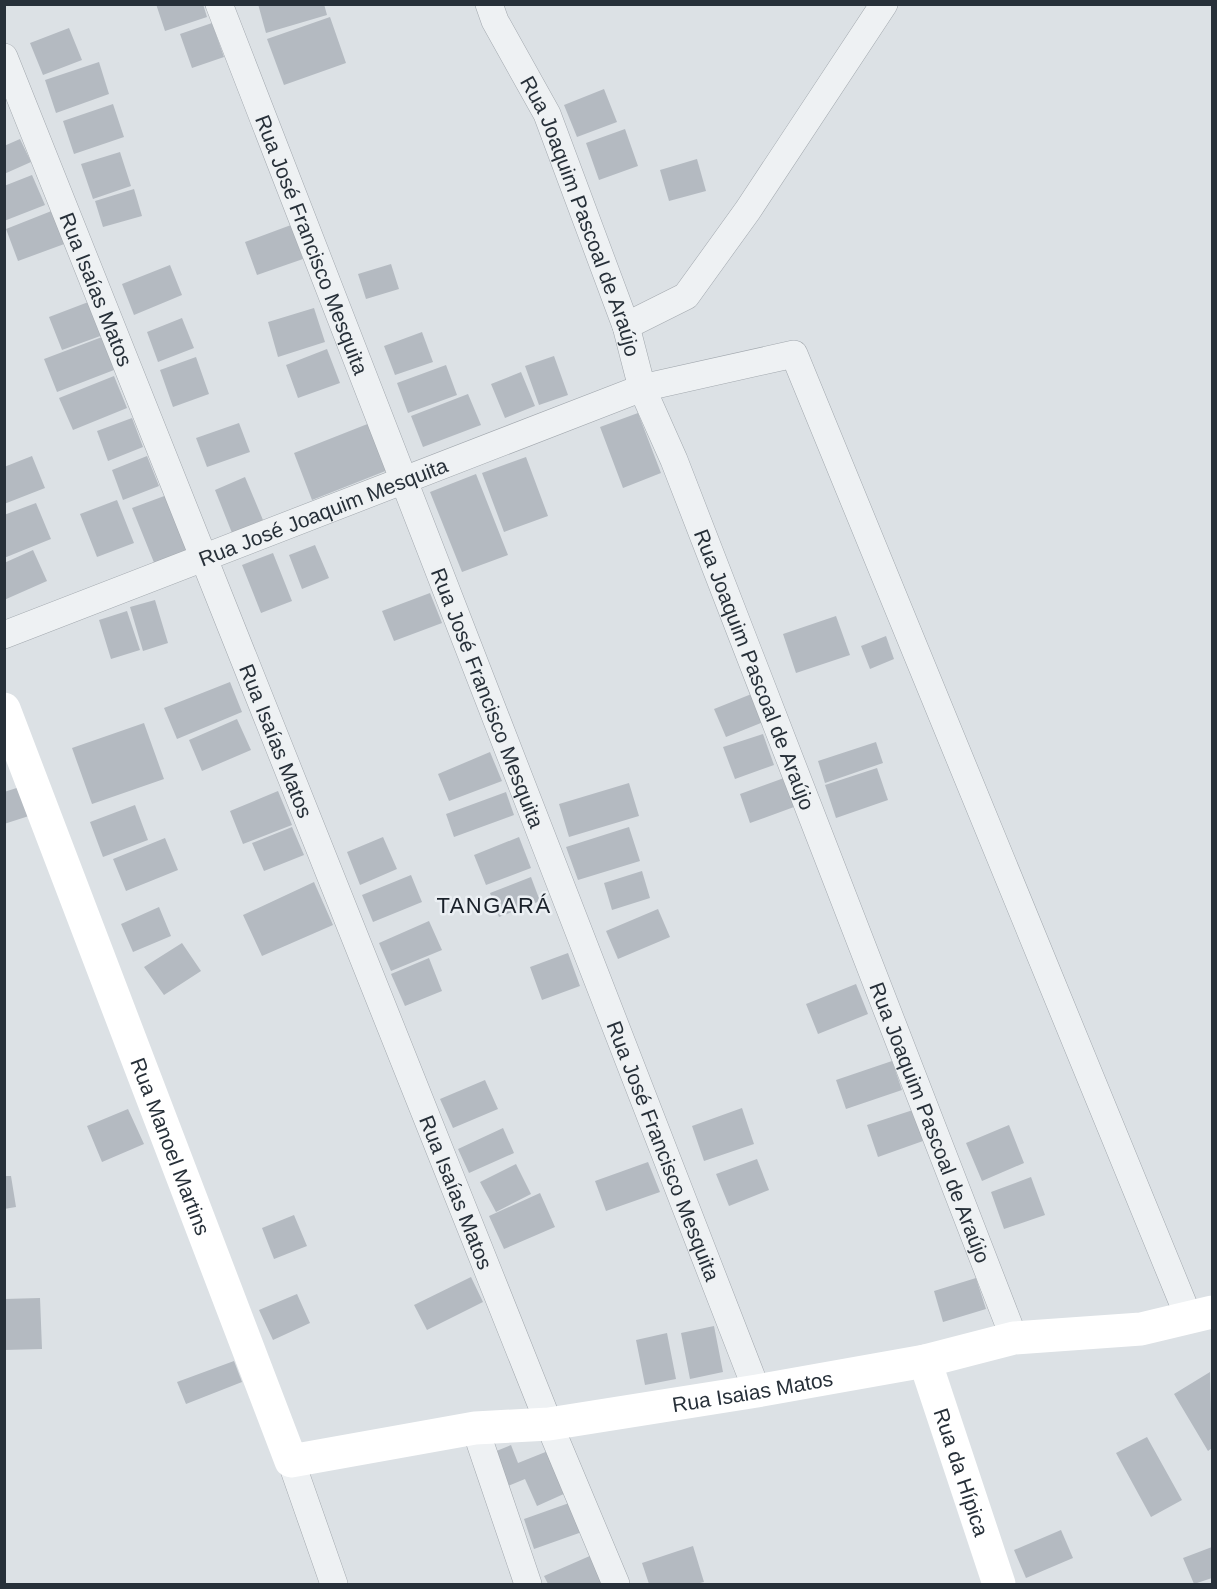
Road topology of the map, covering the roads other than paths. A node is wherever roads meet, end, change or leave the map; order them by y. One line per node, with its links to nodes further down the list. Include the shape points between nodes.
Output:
1 (219, 4): 7 (street, Rua José Francisco Mesquita)
2 (489, 4): 5 (street, Rua Joaquim Pascoal de Araújo, via 547,114)
3 (884, 4): 5 (street, via 748,210 686,296)
4 (4, 57): 8 (street, Rua Isaías Matos)
5 (626, 326): 6 (street, Rua Joaquim Pascoal de Araújo)
6 (642, 388): 7 (street, Rua José Joaquim Mesquita); 11 (street, Rua José Joaquim Mesquita, via 794,354); 12 (street, Rua Joaquim Pascoal de Araújo, via 678,471)
7 (404, 482): 8 (street, Rua José Joaquim Mesquita); 14 (street, Rua José Francisco Mesquita)
8 (205, 559): 9 (street, Rua José Joaquim Mesquita); 15 (street, Rua Isaías Matos)
9 (4, 635)
10 (4, 709): 17 (street, Rua Manoel Martins)
11 (1201, 1315): 12 (street, Rua Isaias Matos, via 1141,1329)
12 (1014, 1338): 13 (street, Rua Isaias Matos)
13 (925, 1361): 14 (street, Rua Isaias Matos); 21 (street, Rua da Hípica)
14 (756, 1390): 15 (street, Rua Isaias Matos)
15 (549, 1424): 16 (street, Rua Isaias Matos); 20 (street, Rua Isaías Matos)
16 (475, 1428): 17 (street, Rua Isaias Matos); 19 (street)
17 (291, 1461): 18 (street, Rua Manoel Martins)
18 (334, 1584)
19 (528, 1584)
20 (616, 1584)
21 (999, 1584)

